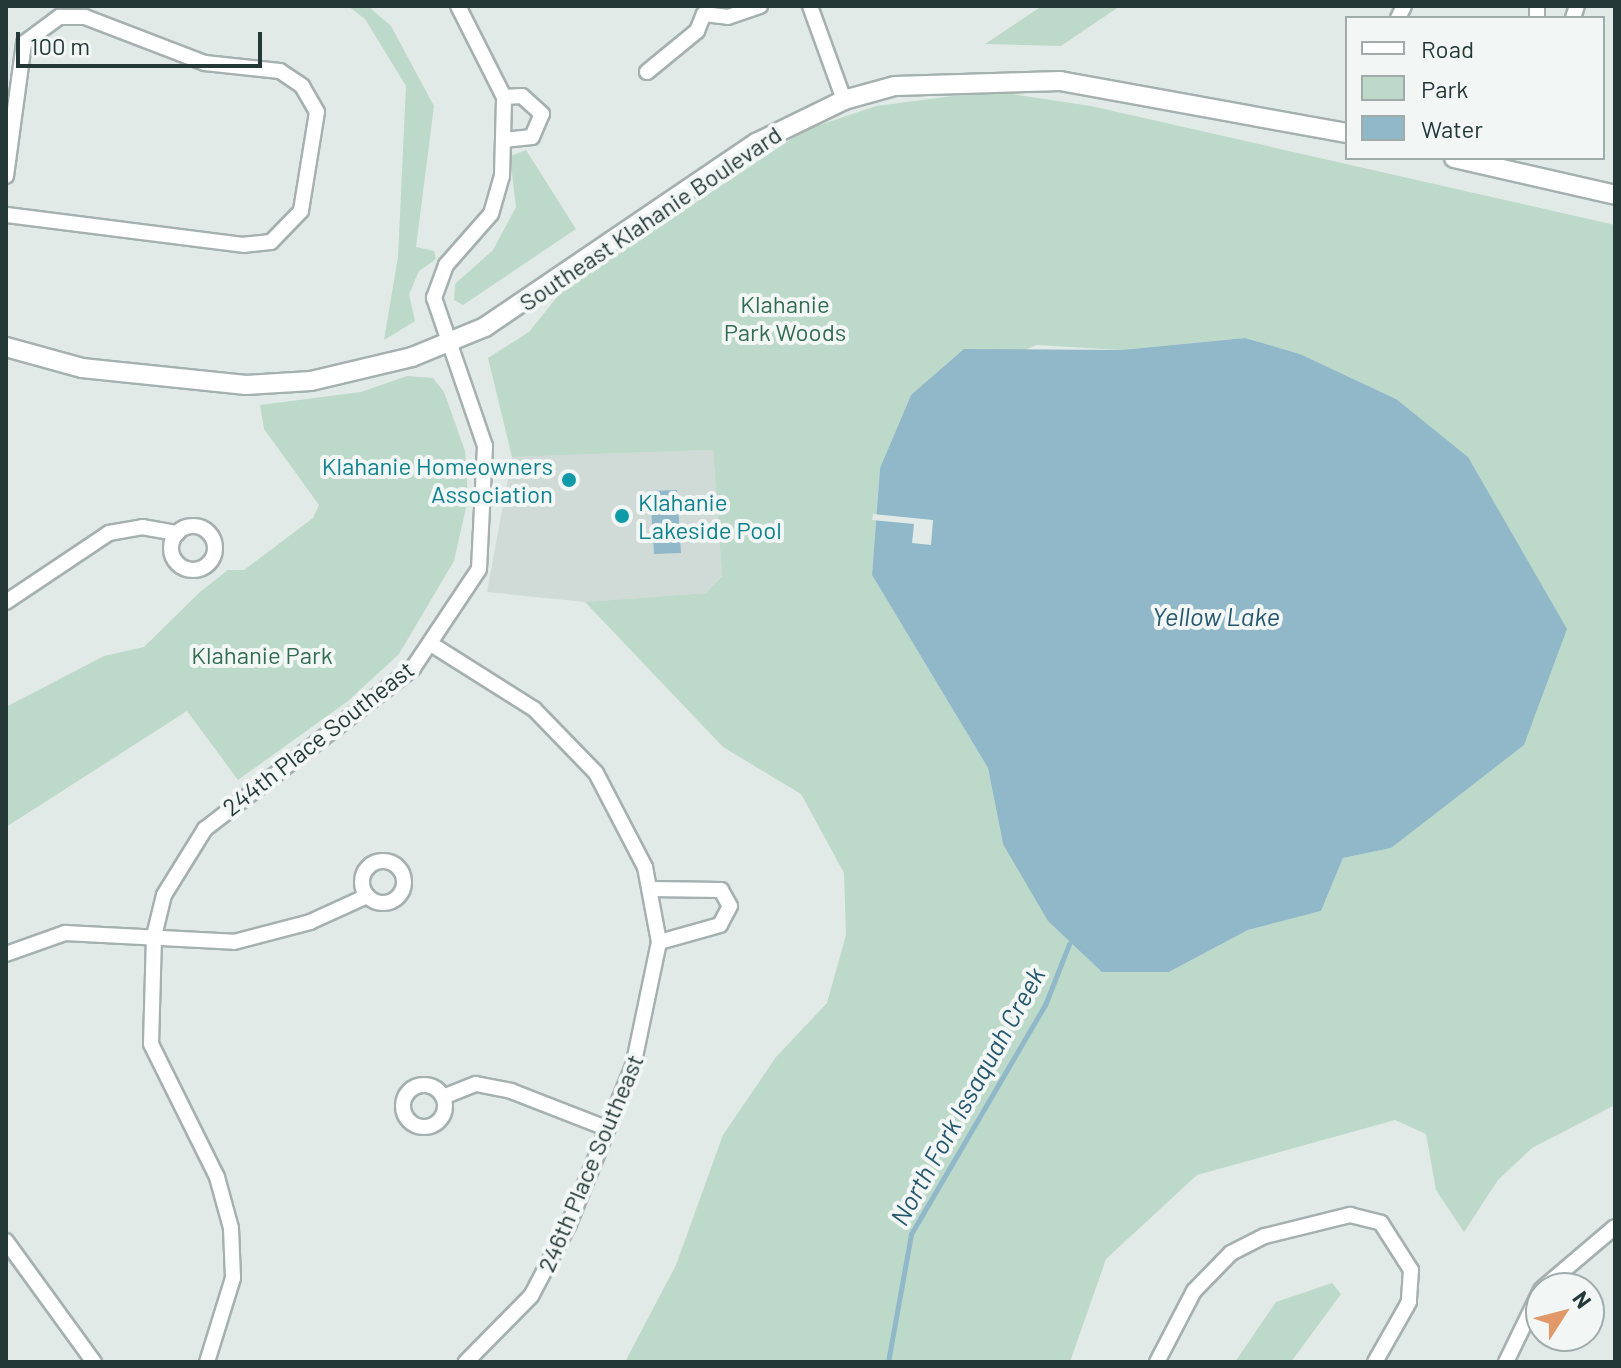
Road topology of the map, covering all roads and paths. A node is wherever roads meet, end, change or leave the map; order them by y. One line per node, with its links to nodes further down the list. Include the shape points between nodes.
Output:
1 (458, 6): 6 (street, 244th Place Southeast)
2 (760, 6): 4 (street, via 728,17)
3 (810, 6): 7 (street)
4 (700, 10): 5 (street, via 697,31)
5 (647, 72)
6 (504, 97): 9 (street, 244th Place Southeast); 9 (street, via 522,96 542,114 532,137)
7 (844, 100): 8 (street, Southeast Klahanie Boulevard, via 942,80 1060,81); 14 (street, Southeast Klahanie Boulevard, via 756,143)
8 (1345, 133)
9 (504, 140): 14 (street, 244th Place Southeast, via 491,214 436,286)
10 (1463, 160): 12 (street)
11 (6, 176): 13 (street, via 24,43 59,17 85,17 205,63 280,71 312,98 318,143 301,211 283,234 244,245)
12 (1615, 195)
13 (6, 215)
14 (449, 345): 15 (street, Southeast Klahanie Boulevard, via 362,371 246,385 82,368); 18 (street, 244th Place Southeast, via 480,423 487,507 479,569)
15 (6, 347)
16 (177, 533): 17 (street, via 142,527 109,533)
17 (6, 602)
18 (431, 644): 19 (street, 246th Place Southeast, via 534,709 569,741 621,813); 21 (street, 244th Place Southeast, via 397,683 205,829 164,895)
19 (651, 889): 22 (street, 246th Place Southeast); 22 (street, via 721,890 730,906 720,925)
20 (367, 896): 21 (street, via 310,922 234,942 190,945)
21 (154, 936): 23 (street, via 65,933); 31 (street, 244th Place Southeast, via 151,1044 217,1177 231,1228 231,1288)
22 (659, 942): 25 (street, 246th Place Southeast, via 643,1033)
23 (6, 954)
24 (443, 1097): 25 (street, via 476,1084 511,1091)
25 (606, 1128): 32 (street, 246th Place Southeast, via 542,1278)
26 (1615, 1227): 28 (street)
27 (6, 1241): 30 (street)
28 (1562, 1272)
29 (1525, 1323): 35 (street)
30 (94, 1362)
31 (207, 1362)
32 (466, 1362)
33 (1157, 1362): 34 (street, via 1194,1291 1231,1253 1265,1236 1350,1215 1381,1223 1411,1270 1409,1302)
34 (1375, 1362)
35 (1506, 1362)

